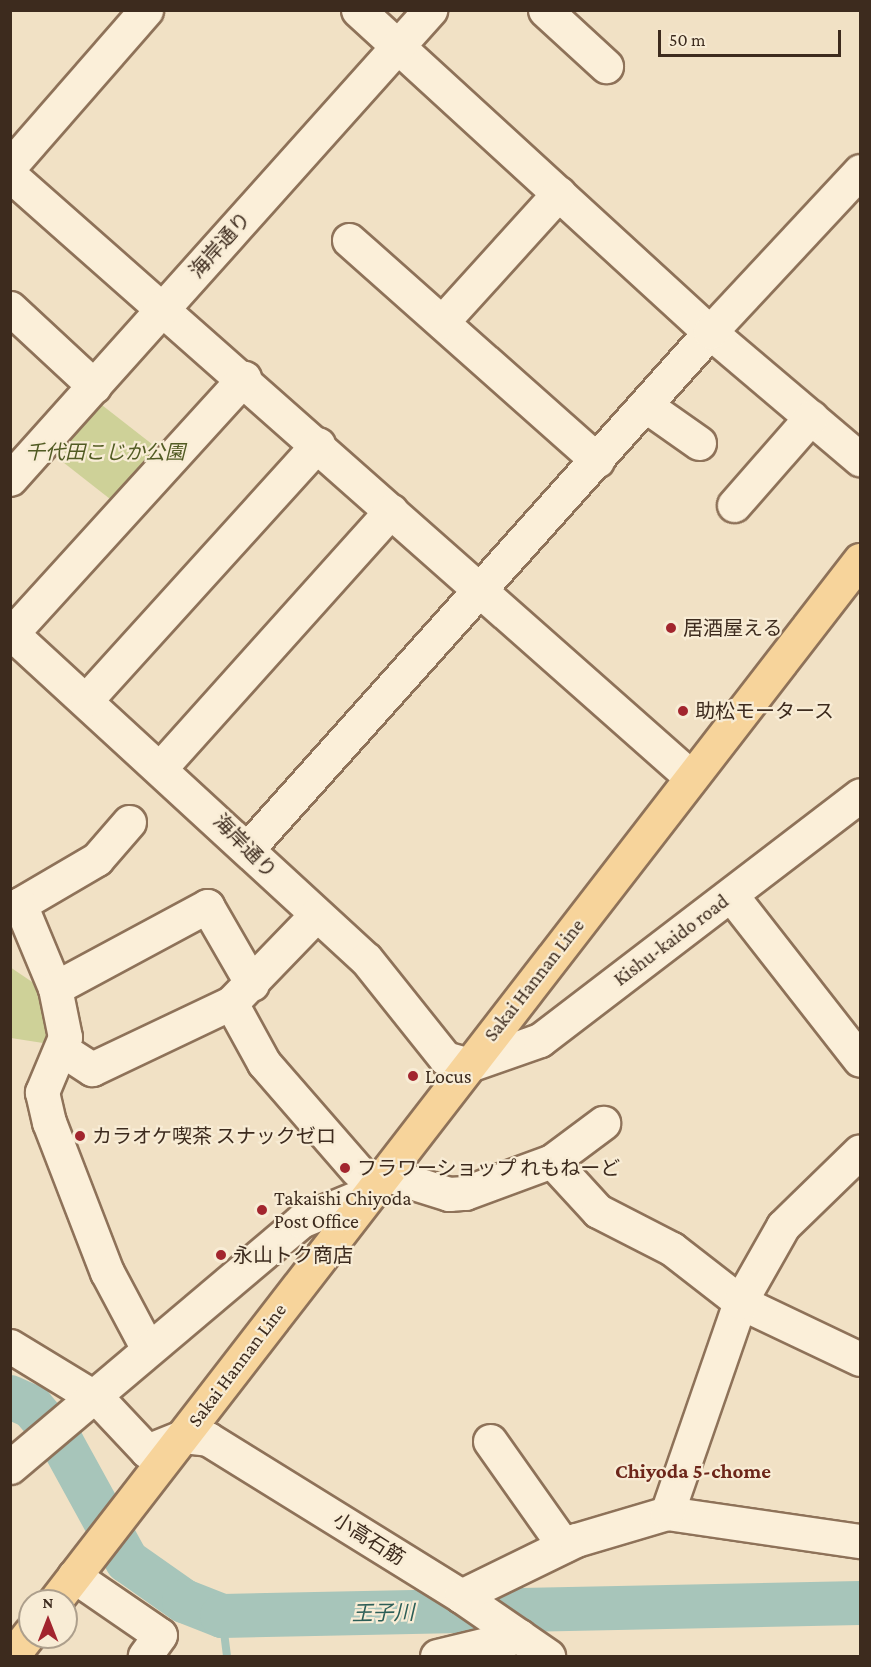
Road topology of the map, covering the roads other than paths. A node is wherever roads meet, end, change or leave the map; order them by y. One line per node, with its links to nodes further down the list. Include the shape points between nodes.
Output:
1 (146, 10): 7 (street)
2 (358, 10): 5 (street)
3 (430, 10): 5 (street, 海岸通り)
4 (545, 10): 6 (street)
5 (398, 45): 10 (street); 13 (street, 海岸通り)
6 (606, 66)
7 (10, 166)
8 (861, 171): 15 (street)
9 (10, 175): 13 (street)
10 (559, 193): 14 (street); 15 (street)
11 (349, 240): 14 (street)
12 (10, 308): 17 (street)
13 (162, 309): 16 (street); 17 (street, 海岸通り)
14 (442, 322): 23 (street)
15 (710, 332): 18 (street); 19 (street)
16 (244, 378): 21 (street); 29 (street)
17 (94, 386): 24 (street, 海岸通り)
18 (645, 405): 20 (street); 23 (street)
19 (811, 417): 22 (street); 25 (street)
20 (699, 443)
21 (318, 444): 26 (street); 30 (street)
22 (861, 459)
23 (597, 460): 28 (street)
24 (16, 462)
25 (734, 505)
26 (391, 511): 28 (street); 31 (street)
27 (861, 560): 32 (main road, Sakai Hannan Line)
28 (481, 592): 32 (street); 35 (street)
29 (16, 646): 30 (street, 海岸通り)
30 (87, 699): 31 (street, 海岸通り)
31 (162, 766): 35 (street, 海岸通り)
32 (691, 777): 43 (main road, Sakai Hannan Line)
33 (861, 795): 36 (street, Kishu-kaido road)
34 (129, 822): 39 (street, via 97,859 20,904)
35 (250, 846): 37 (street, 海岸通り, via 253,858)
36 (731, 895): 42 (street); 43 (street, Kishu-kaido road, via 540,1040)
37 (316, 915): 40 (street); 43 (street, 海岸通り, via 366,959 445,1058)
38 (10, 950): 39 (street)
39 (51, 979): 40 (street, via 207,906); 41 (street, via 65,1038)
40 (241, 994): 41 (street, via 92,1069); 47 (street, via 264,1063)
41 (61, 1049): 50 (street, via 42,1092 49,1122 106,1272)
42 (861, 1060)
43 (469, 1065): 47 (main road, Sakai Hannan Line)
44 (603, 1123): 46 (street)
45 (861, 1151): 48 (street, via 783,1226)
46 (552, 1161): 47 (street, via 449,1194); 48 (street, via 598,1211 672,1249)
47 (369, 1179): 50 (street, via 301,1221); 53 (main road, Sakai Hannan Line)
48 (740, 1302): 51 (street); 56 (street)
49 (10, 1346): 52 (street)
50 (148, 1349): 52 (street)
51 (861, 1359)
52 (81, 1405): 53 (street, via 147,1452); 55 (street)
53 (184, 1436): 59 (main road, Sakai Hannan Line); 60 (street, 小高石筋, via 208,1439)
54 (490, 1441): 58 (street)
55 (22, 1456)
56 (667, 1513): 57 (street); 58 (street)
57 (861, 1541)
58 (564, 1546): 60 (street)
59 (74, 1577): 62 (street, via 160,1635)
60 (461, 1596): 61 (street, 小高石筋)
61 (520, 1636): 63 (street); 64 (street, 小高石筋)
62 (145, 1656)
63 (437, 1656)
64 (548, 1656)

